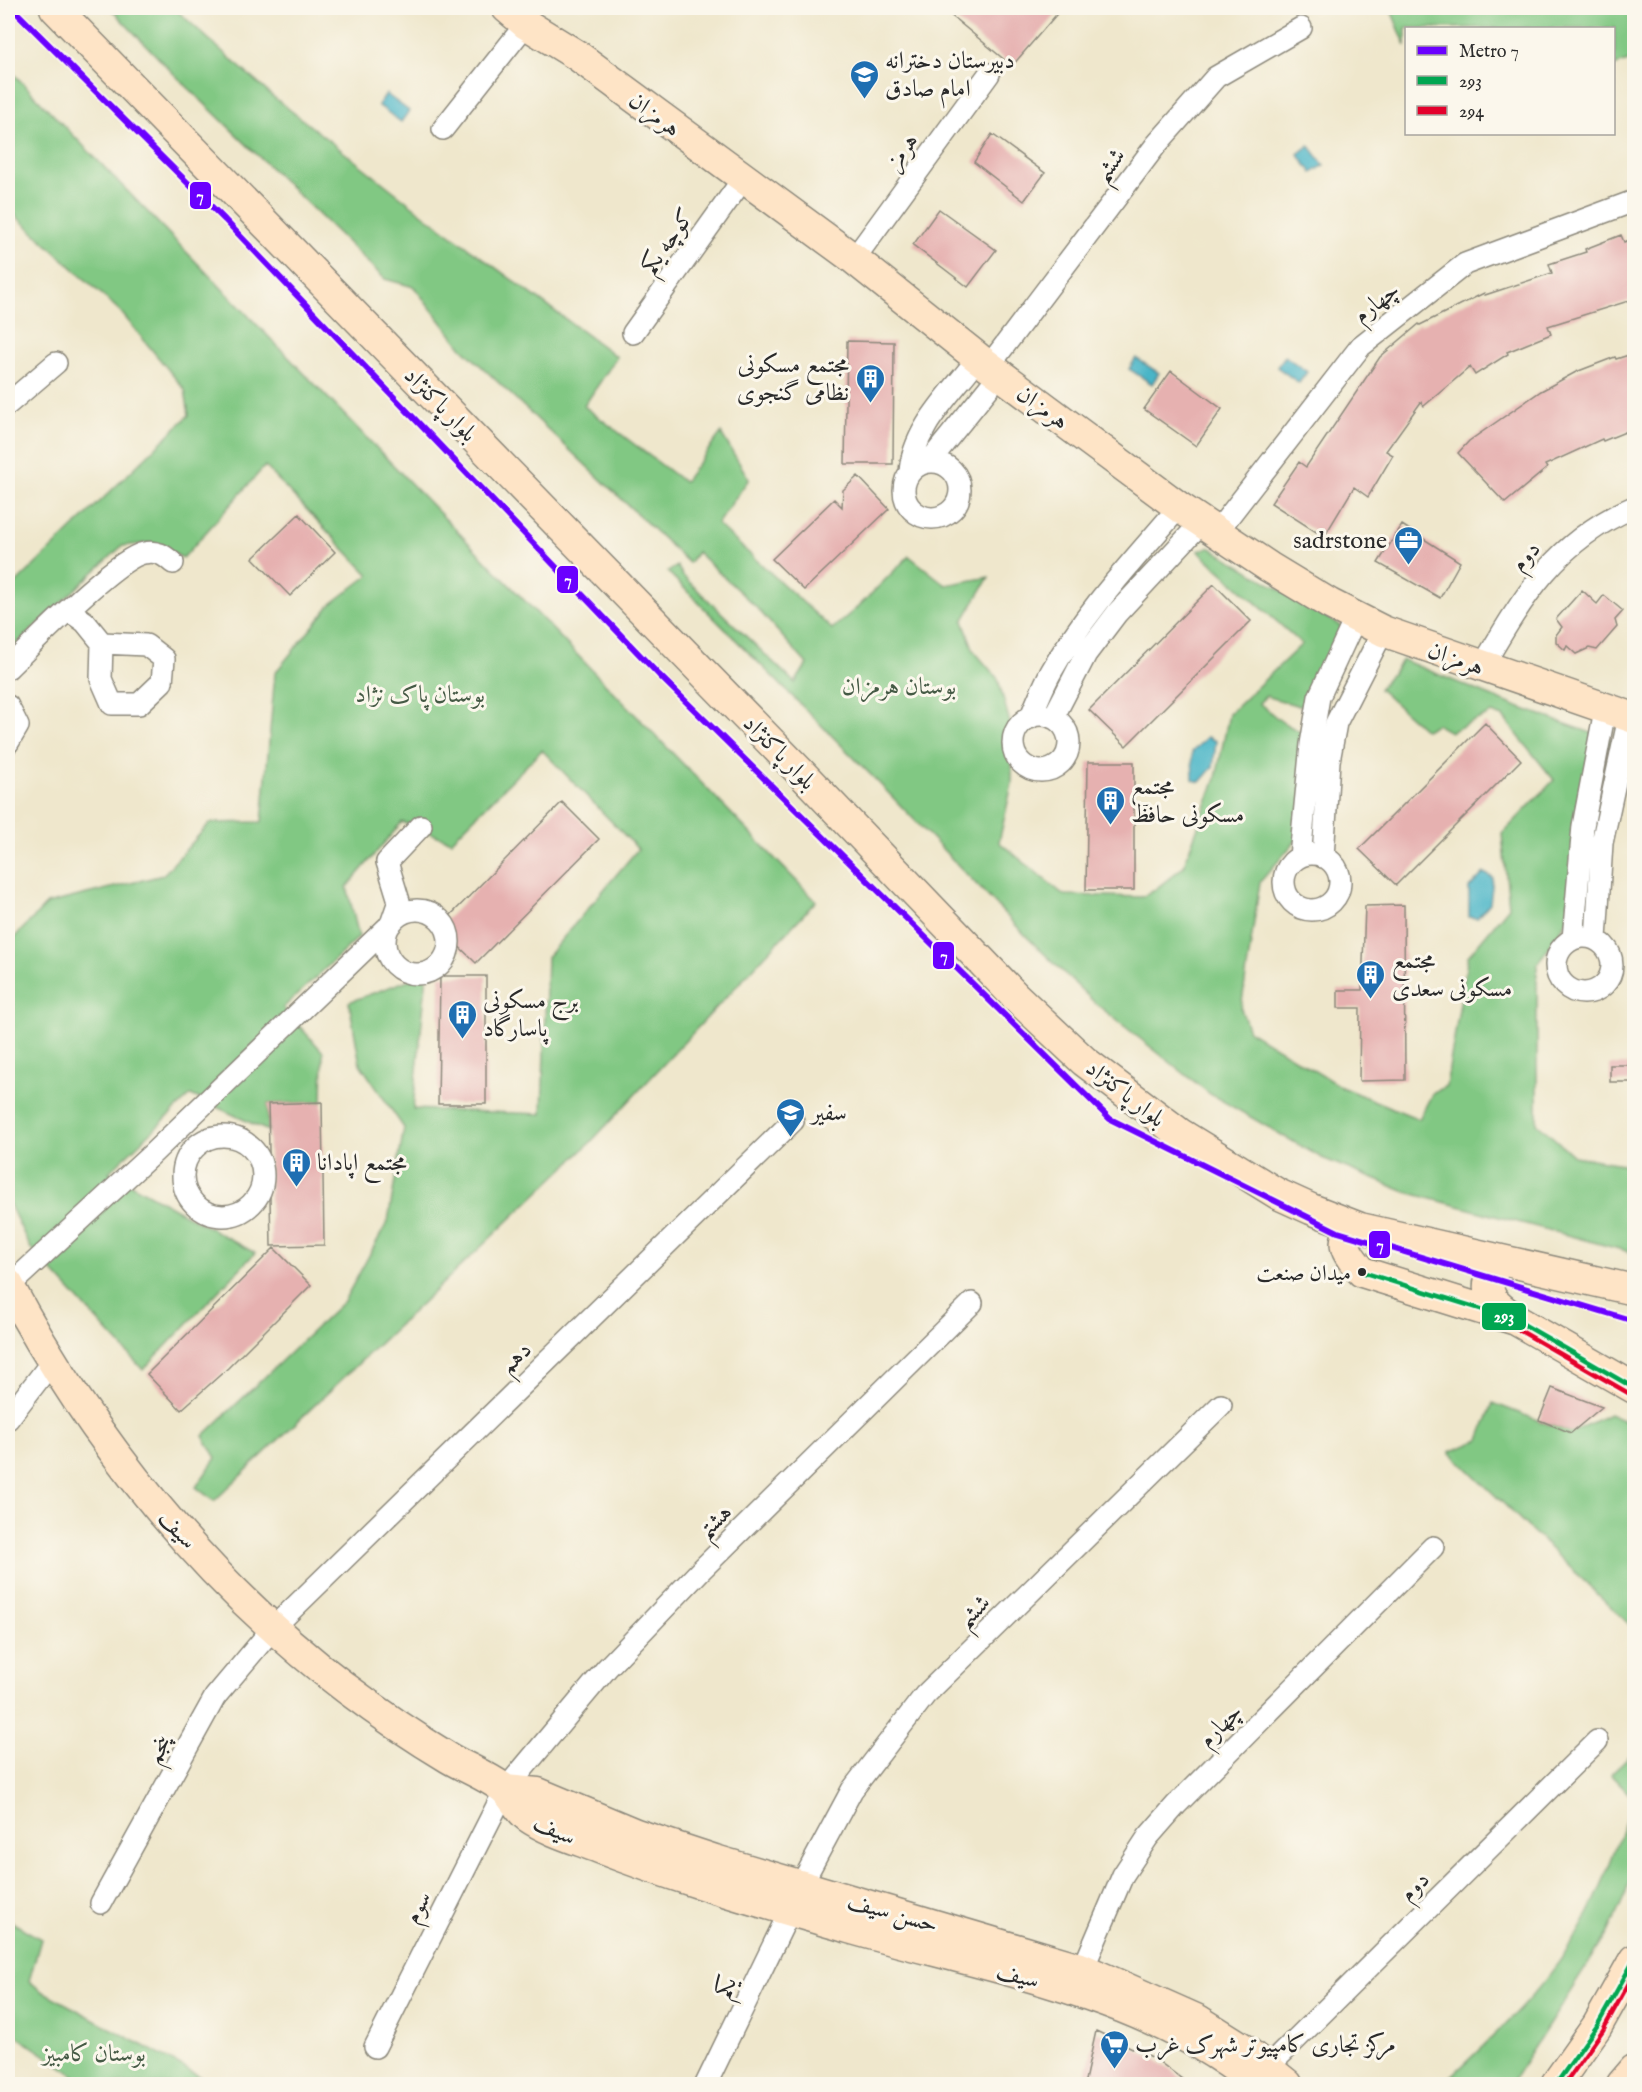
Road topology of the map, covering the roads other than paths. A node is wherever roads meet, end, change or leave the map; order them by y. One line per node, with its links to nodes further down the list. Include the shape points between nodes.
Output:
1 (55, 8): 42 (street, بلوار پاکنژاد, via 1015,996 1084,1061 1179,1133 1278,1194)
2 (516, 16): 5 (street); 6 (street, هرمزان, via 578,56)
3 (1301, 28): 11 (street, ششم, via 1216,77 1156,145)
4 (989, 74): 8 (street, هرمز)
5 (443, 129)
6 (743, 179): 8 (street, هرمزان); 9 (street, کوچه یکم)
7 (1635, 201): 16 (street, چهارم, via 1465,264 1361,346)
8 (854, 259): 11 (street, هرمزان)
9 (633, 333)
10 (56, 363): 12 (street)
11 (989, 366): 13 (street); 14 (street, via 922,431 910,454); 16 (street, هرمزان)
12 (8, 404)
13 (929, 462): 14 (street); 14 (street, via 951,470 960,486 956,504 941,516 924,517 909,507 904,490)
14 (910, 473)
15 (1635, 507): 23 (street, دوم, via 1592,528 1565,549 1528,591)
16 (1199, 521): 18 (street, چهارم); 20 (street, هرمزان)
17 (173, 562): 19 (street, via 162,554 142,553 126,561)
18 (1108, 608): 27 (street, via 1051,672); 28 (street)
19 (68, 610): 22 (street, via 85,621); 24 (street)
20 (1356, 617): 21 (street, هرمزان); 29 (street, via 1319,697)
21 (1383, 631): 23 (street, هرمزان); 30 (street)
22 (102, 643)
23 (1482, 667): 26 (street, هرمزان)
24 (8, 668)
25 (8, 706): 31 (street, via 18,726)
26 (1626, 715): 32 (street); 33 (street)
27 (1030, 718): 28 (street); 28 (street, via 1015,734 1014,752 1025,766 1042,772 1059,765 1069,749 1066,730)
28 (1053, 718)
29 (1315, 719): 30 (street); 36 (street)
30 (1336, 723): 35 (street, via 1329,761)
31 (8, 744)
32 (1587, 801): 33 (street); 37 (street)
33 (1608, 805): 38 (street)
34 (422, 826): 40 (street, via 387,862 399,901 391,924)
35 (1323, 856): 36 (street); 36 (street, via 1337,869 1339,888 1329,904 1312,910 1295,905 1284,891 1285,873)
36 (1300, 857)
37 (1573, 939): 38 (street); 38 (street, via 1558,955 1557,973 1568,987 1585,993 1602,986 1612,970 1609,952)
38 (1596, 939)
39 (793, 1121): 53 (street, دهم)
40 (150, 1156): 41 (street); 44 (street)
41 (184, 1169)
42 (1360, 1228): 43 (street, بلوار پاکنژاد); 47 (street, via 1351,1230 1345,1246 1362,1272)
43 (1498, 1261): 45 (street, بلوار پاکنژاد); 47 (street, via 1489,1278 1489,1297)
44 (8, 1285): 48 (street, سیف)
45 (1635, 1290)
46 (972, 1303): 55 (street, هشتم, via 685,1586 607,1668)
47 (1516, 1320): 49 (street)
48 (51, 1363): 51 (street); 53 (street, سیف, via 95,1428 161,1512)
49 (1635, 1388)
50 (1221, 1405): 56 (street, ششم, via 924,1695 852,1790)
51 (8, 1419)
52 (1433, 1547): 59 (street, چهارم, via 1148,1837 1123,1875)
53 (273, 1628): 55 (street, سیف, via 377,1710); 57 (street, پنجم, via 215,1698)
54 (1597, 1741): 61 (street, دوم)
55 (505, 1790): 56 (street, حسن سیف, via 538,1793); 60 (street, سوم)
56 (796, 1898): 59 (street, حسن سیف); 62 (street, یکم)
57 (101, 1903)
58 (1635, 1960): 63 (street, via 1597,2026)
59 (1080, 1979): 61 (street, حسن سیف, via 1198,2020)
60 (375, 2047)
61 (1270, 2079)
62 (706, 2085)
63 (1556, 2085)

